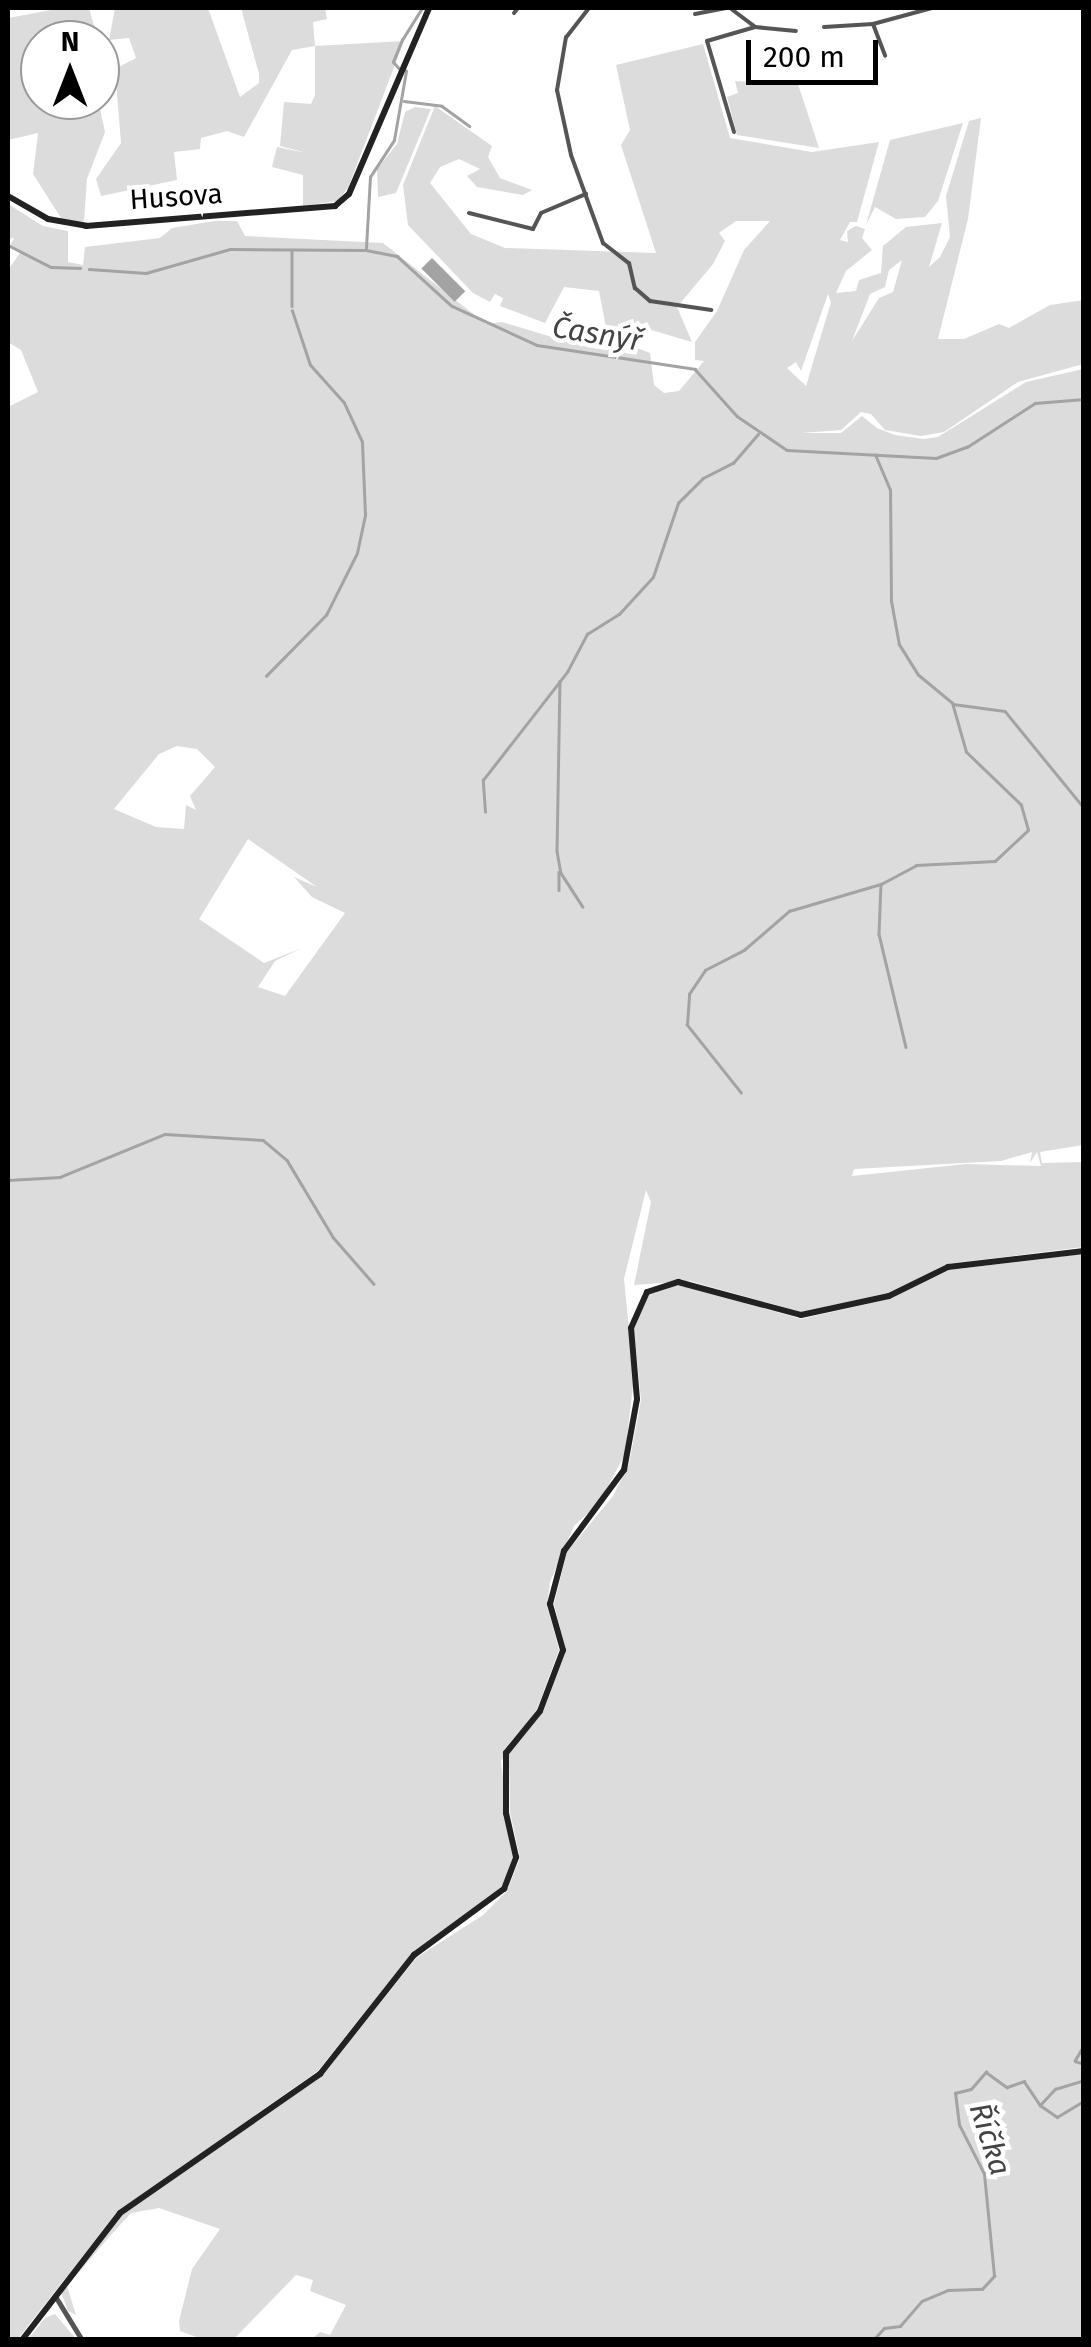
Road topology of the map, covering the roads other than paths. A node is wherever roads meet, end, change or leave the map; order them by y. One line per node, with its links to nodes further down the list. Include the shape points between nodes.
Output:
1 (429, 8): 13 (main road, Husova, via 349,194 329,208 86,226 48,219)
2 (589, 8): 12 (street, via 561,49 557,90)
3 (729, 8): 5 (street); 7 (street)
4 (932, 8): 6 (street)
5 (696, 14)
6 (873, 24): 8 (street); 10 (street)
7 (755, 28): 9 (street); 11 (street, via 707,42)
8 (824, 28)
9 (796, 30)
10 (885, 56)
11 (734, 132)
12 (586, 194): 14 (street, via 541,213 533,229); 15 (street, via 603,242 629,263 635,288 660,305 678,301)
13 (8, 196)
14 (469, 213)
15 (711, 310)
16 (1084, 1251): 17 (main road, via 948,1267 889,1296 801,1315 684,1282 647,1292 631,1328 637,1399 626,1463 611,1494 564,1551 550,1604 562,1650 540,1711 504,1761 516,1858 504,1889 414,1956 320,2074 120,2213)
17 (54, 2294): 18 (main road); 19 (street)
18 (22, 2340)
19 (82, 2340)

